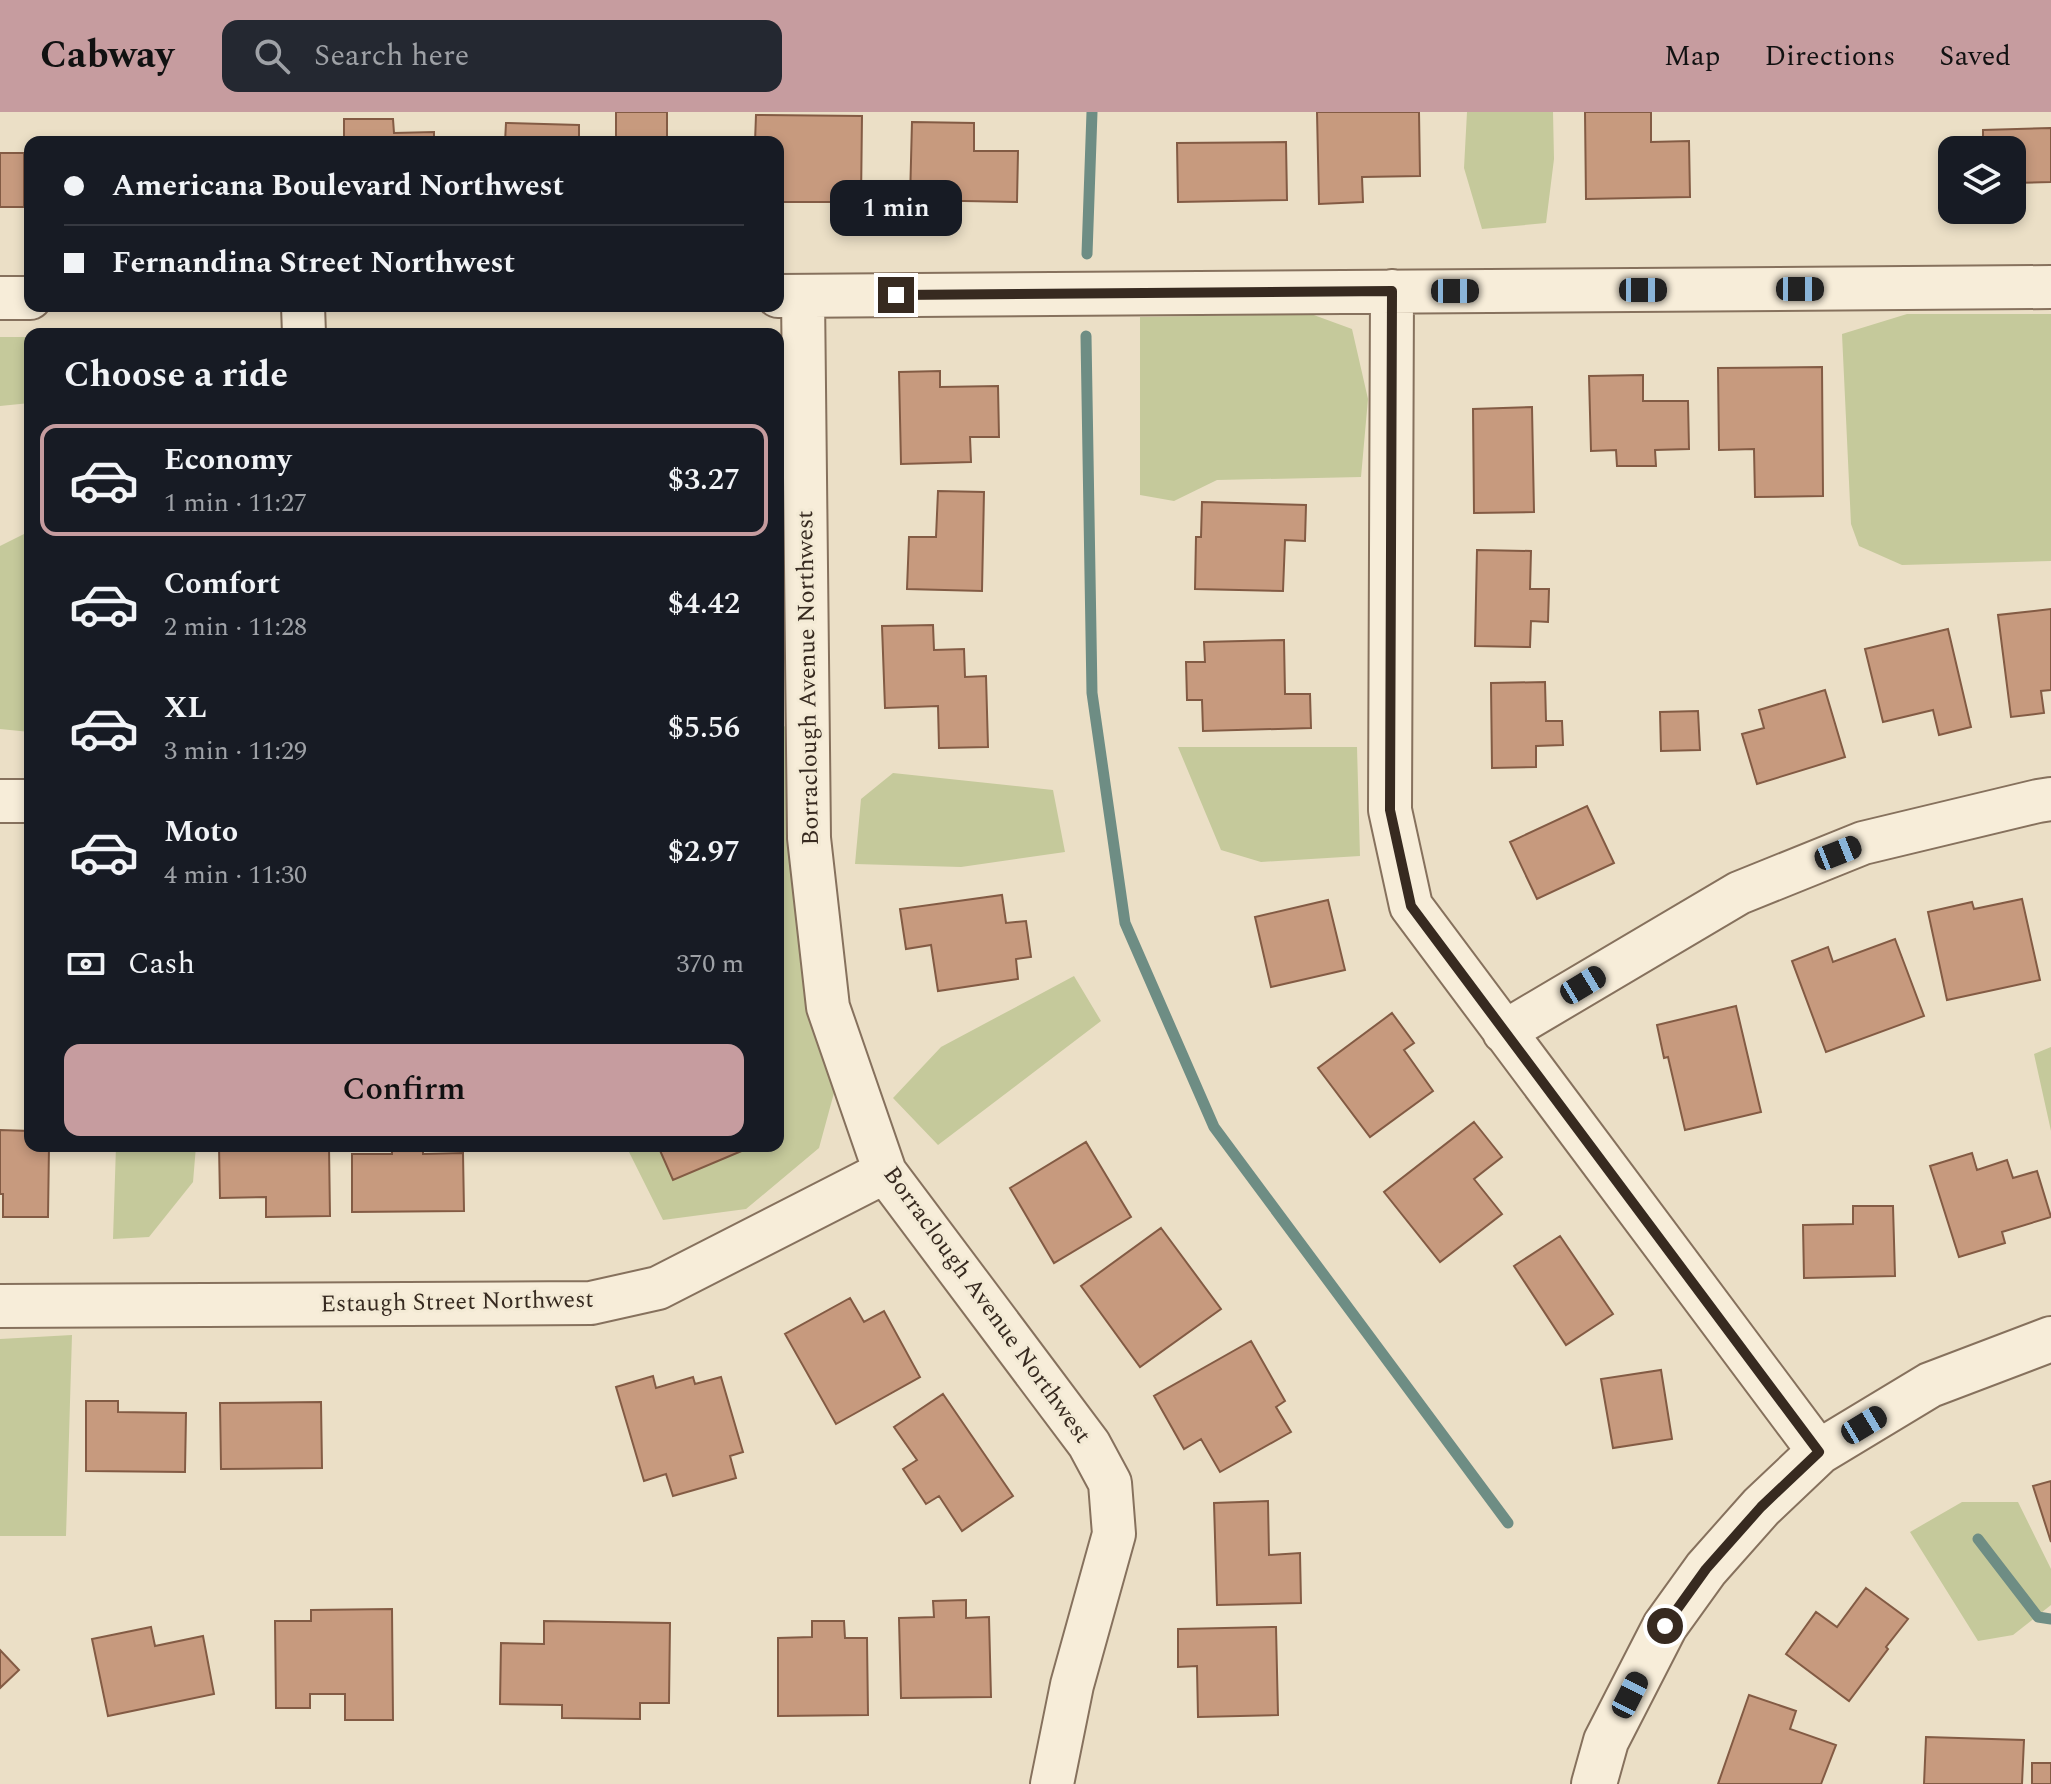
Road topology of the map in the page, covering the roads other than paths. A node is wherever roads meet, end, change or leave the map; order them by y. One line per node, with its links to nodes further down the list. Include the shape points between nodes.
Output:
1 (2051, 287): 2 (street)
2 (1392, 291): 3 (street); 9 (street, via 1390,810 1411,906)
3 (790, 296): 10 (street, Borraclough Avenue Northwest, via 809,838 828,1007)
4 (0, 298): 5 (street)
5 (24, 298)
6 (2051, 799): 9 (street, via 1863,843 1739,893)
7 (0, 801): 8 (street)
8 (24, 801)
9 (1504, 1032): 13 (street)
10 (885, 1172): 11 (street, Estaugh Street Northwest, via 658,1288 591,1303); 14 (street, Borraclough Avenue Northwest, via 1089,1444 1110,1483 1114,1534 1072,1685)
11 (0, 1306)
12 (2051, 1339): 13 (street, via 1930,1385)
13 (1819, 1452): 15 (street, via 1706,1569 1665,1626 1606,1741)
14 (1052, 1784)
15 (1594, 1784)

